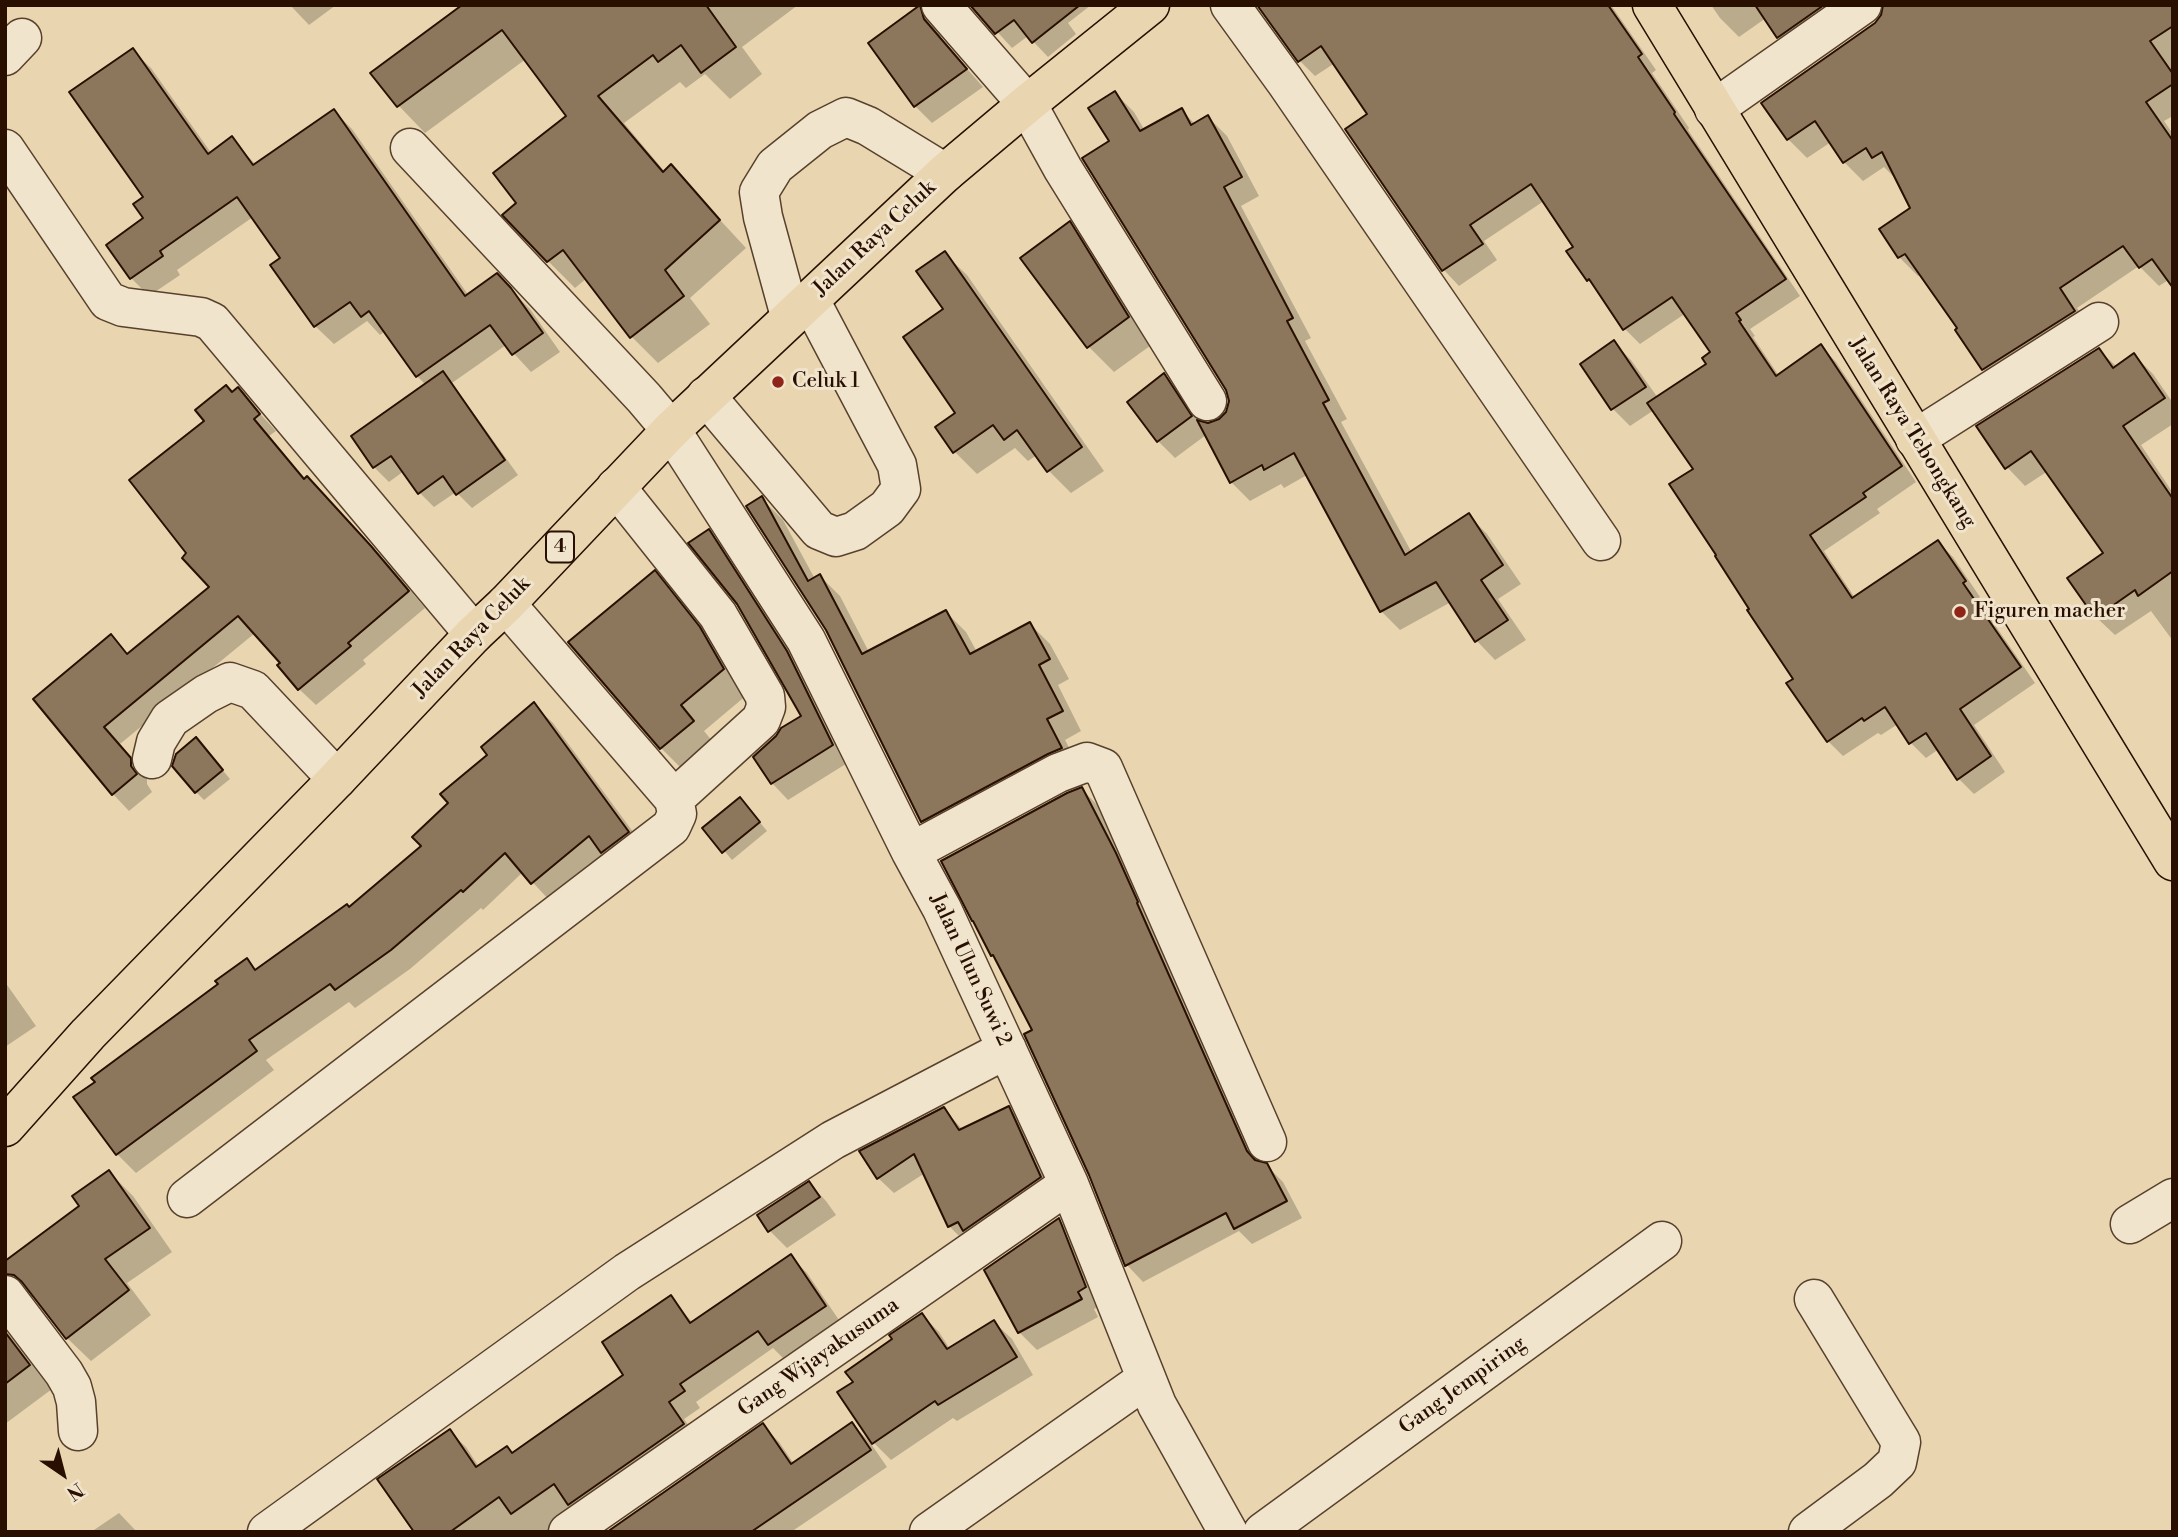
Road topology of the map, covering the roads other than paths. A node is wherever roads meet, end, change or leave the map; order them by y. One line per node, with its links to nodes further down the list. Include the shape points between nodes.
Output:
1 (941, 5): 6 (street)
2 (1150, 5): 6 (main road, Jalan Raya Celuk / 4)
3 (1230, 5): 18 (street)
4 (1652, 5): 7 (main road, Jalan Raya Tebongkang)
5 (1862, 5): 7 (street)
6 (1027, 104): 10 (main road, Jalan Raya Celuk / 4); 14 (street)
7 (1714, 109): 16 (main road, Jalan Raya Tebongkang)
8 (410, 148): 15 (street, Jalan Ulun Suwi 2)
9 (5, 149): 20 (street, via 108,301 212,322)
10 (945, 173): 11 (main road, Jalan Raya Celuk / 4); 11 (street, via 846,117 820,130 775,166 759,192 763,217)
11 (800, 308): 13 (main road, Jalan Raya Celuk / 4); 13 (street, via 897,465 901,489 887,508 855,531 836,537 819,530)
12 (2099, 322): 16 (street)
13 (706, 396): 15 (main road, Jalan Raya Celuk / 4)
14 (1208, 401)
15 (671, 430): 17 (main road, Jalan Raya Celuk / 4); 24 (street, Jalan Ulun Suwi 2, via 806,640)
16 (1914, 439): 25 (main road, Jalan Raya Tebongkang)
17 (616, 487): 19 (main road, Jalan Raya Celuk / 4); 23 (street, via 718,615 765,696 761,720)
18 (1601, 541)
19 (506, 604): 20 (main road, Jalan Raya Celuk / 4); 23 (street)
20 (474, 634): 22 (main road, Jalan Raya Celuk / 4)
21 (152, 759): 22 (street, via 170,719 230,682 253,690)
22 (328, 768): 27 (main road, Jalan Raya Celuk / 4)
23 (674, 799): 30 (street, via 677,814 671,827)
24 (911, 852): 26 (street, Jalan Ulun Suwi 2); 28 (street, via 1058,773 1087,762 1103,768)
25 (2171, 854)
26 (1007, 1049): 29 (street, Jalan Ulun Suwi 2); 38 (street, via 834,1140 627,1272)
27 (5, 1127)
28 (1267, 1142)
29 (1069, 1184): 36 (street, Jalan Ulun Suwi 2); 39 (street, Gang Wijayakusuma)
30 (187, 1198)
31 (2173, 1198): 32 (street)
32 (2130, 1224)
33 (1662, 1241): 42 (street, Gang Jempiring)
34 (5, 1295): 37 (street, via 72,1387)
35 (1814, 1299): 43 (street, via 1901,1442 1897,1462)
36 (1146, 1379): 40 (street); 41 (street, Jalan Ulun Suwi 2)
37 (79, 1431)
38 (267, 1532)
39 (568, 1532)
40 (929, 1532)
41 (1228, 1532)
42 (1264, 1532)
43 (1808, 1532)

